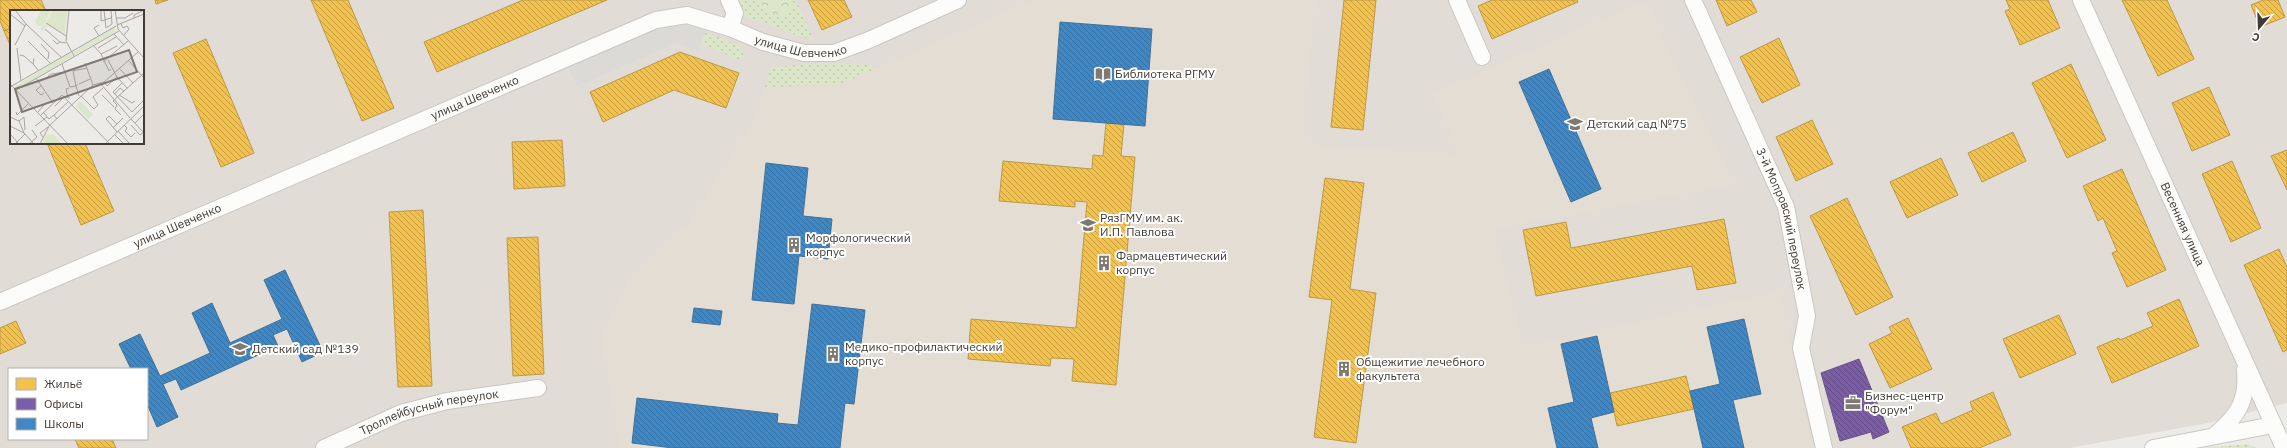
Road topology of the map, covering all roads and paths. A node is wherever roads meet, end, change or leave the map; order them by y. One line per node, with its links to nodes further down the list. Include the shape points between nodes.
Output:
1 (729, 0): 6 (street, via 735,13)
2 (958, 0): 6 (street, улица Шевченко, via 834,53 804,53 763,42)
3 (1457, 0): 7 (street)
4 (1693, 0): 14 (street, 3-й Мопровский переулок, via 1786,207 1807,316 1801,348)
5 (2081, 0): 9 (street, Весенняя улица)
6 (730, 28): 8 (street, улица Шевченко, via 687,15 656,20)
7 (1482, 57)
8 (0, 302)
9 (2244, 360): 11 (street, Весенняя улица); 12 (street, via 2247,387 2241,405 2232,421)
10 (538, 388): 13 (street, Троллейбусный переулок, via 447,401 401,413)
11 (2273, 425): 12 (street); 16 (street, Весенняя улица)
12 (2214, 436): 15 (street)
13 (324, 448)
14 (1824, 448)
15 (2153, 448)
16 (2284, 448)

